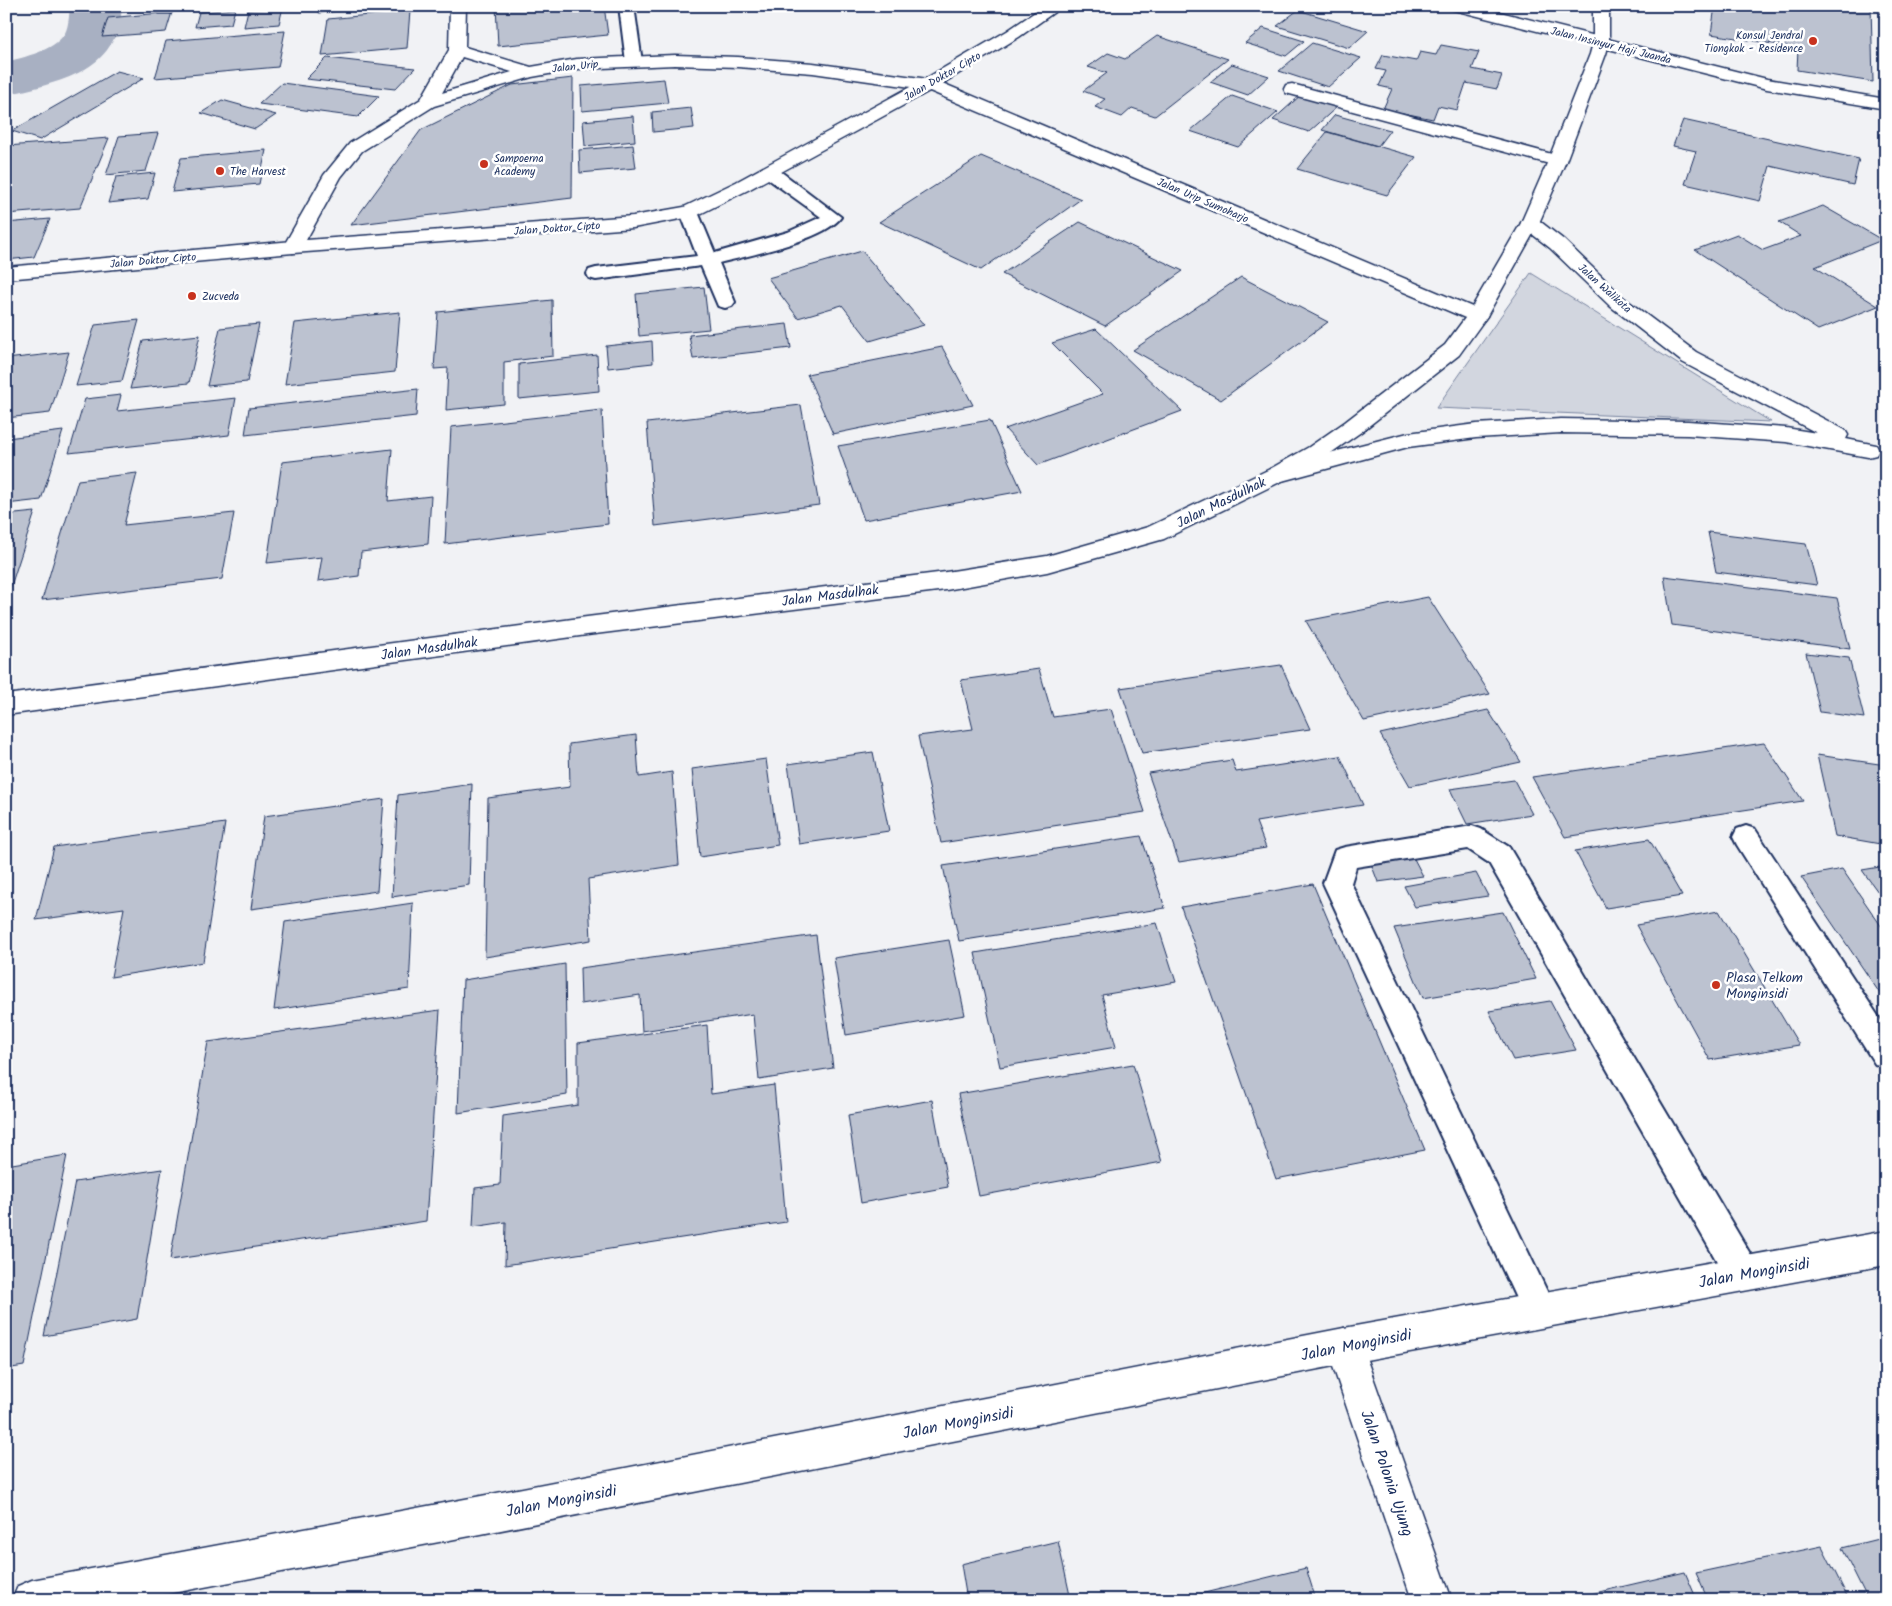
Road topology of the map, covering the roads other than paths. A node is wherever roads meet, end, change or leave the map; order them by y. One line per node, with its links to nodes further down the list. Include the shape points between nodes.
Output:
1 (458, 6): 7 (street)
2 (626, 6): 8 (lane)
3 (1055, 6): 10 (street, Jalan Doktor Cipto)
4 (1456, 6): 6 (street, Jalan Insinyur Haji Juanda)
5 (1601, 6): 6 (street)
6 (1601, 42): 13 (street, Jalan Insinyur Haji Juanda, via 1767,84 1852,113); 14 (street)
7 (457, 50): 9 (street); 12 (street)
8 (634, 62): 9 (street, Jalan Urip, via 577,64); 10 (street, Jalan Urip, via 738,62 813,68)
9 (530, 72): 12 (street, Jalan Urip)
10 (929, 84): 15 (street, Jalan Doktor Cipto); 23 (street, Jalan Urip Sumoharjo)
11 (1292, 89): 14 (street)
12 (428, 102): 18 (street, Jalan Urip, via 356,147 333,175)
13 (1882, 112)
14 (1557, 162): 17 (street)
15 (770, 172): 16 (street, Jalan Doktor Cipto); 19 (lane, via 832,217 830,221 799,235)
16 (689, 212): 18 (street, Jalan Doktor Cipto, via 633,222); 19 (lane)
17 (1530, 223): 23 (street, Jalan Masdulhak); 24 (street, Jalan Walikota, via 1557,244 1617,302 1689,357)
18 (293, 247): 20 (street, Jalan Doktor Cipto)
19 (708, 260): 21 (lane); 22 (lane)
20 (6, 273)
21 (596, 274)
22 (725, 302)
23 (1477, 316): 25 (street, Jalan Masdulhak, via 1452,350 1353,427)
24 (1877, 454): 25 (street, via 1786,435 1688,428 1561,426 1476,431 1408,440)
25 (1278, 474): 26 (street, Jalan Masdulhak, via 1156,533 1047,564 946,581)
26 (6, 705)
27 (1746, 837): 28 (lane)
28 (1886, 1054)
29 (1886, 1248): 30 (street, Jalan Monginsidi)
30 (1743, 1274): 31 (street, Jalan Monginsidi); 31 (lane, via 1499,855 1472,837 1345,858 1337,883)
31 (1539, 1310): 32 (street, Jalan Monginsidi)
32 (1344, 1346): 33 (street, Jalan Monginsidi); 34 (street, Jalan Polonia Ujung)
33 (32, 1600)
34 (1432, 1600)

